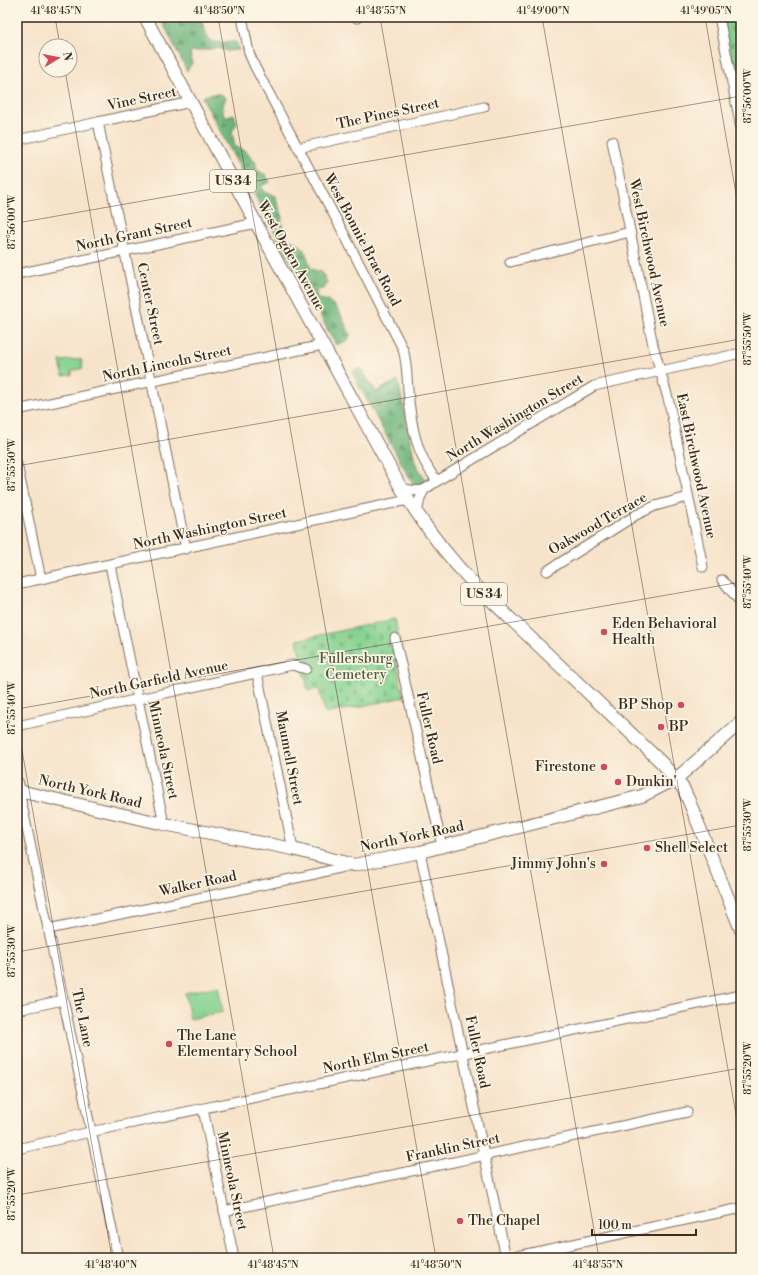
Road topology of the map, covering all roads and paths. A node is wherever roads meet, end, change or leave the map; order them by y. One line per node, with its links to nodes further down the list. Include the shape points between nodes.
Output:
1 (145, 17): 4 (main road, West Ogden Avenue / US 34)
2 (242, 17): 10 (street, West Bonnie Brae Road, via 251,60)
3 (719, 17): 7 (street)
4 (191, 102): 6 (street, Vine Street); 11 (main road, West Ogden Avenue / US 34)
5 (484, 107): 10 (street, The Pines Street)
6 (98, 122): 8 (street); 13 (street, Center Street)
7 (741, 128)
8 (17, 140)
9 (612, 141): 12 (street, West Birchwood Avenue)
10 (298, 148): 22 (street, West Bonnie Brae Road, via 403,349 414,436 428,470)
11 (256, 223): 13 (street, North Grant Street); 16 (main road, West Ogden Avenue / US 34)
12 (630, 232): 14 (street); 18 (street, West Birchwood Avenue)
13 (124, 251): 15 (street, North Grant Street); 19 (street, Center Street)
14 (510, 262)
15 (17, 274)
16 (323, 345): 19 (street, North Lincoln Street); 23 (main road, West Ogden Avenue / US 34)
17 (741, 353): 18 (street, North Washington Street)
18 (660, 371): 22 (street, North Washington Street, via 594,386); 25 (street, East Birchwood Avenue, via 669,402)
19 (152, 381): 20 (street, North Lincoln Street); 28 (street, Center Street)
20 (17, 410)
21 (17, 464): 32 (street)
22 (437, 481): 24 (street, North Washington Street)
23 (400, 488): 24 (street); 26 (main road, US 34)
24 (424, 490): 27 (street)
25 (688, 497): 30 (street, East Birchwood Avenue); 31 (street, Oakwood Terrace, via 640,513)
26 (408, 500): 27 (main road, US 34); 28 (street, North Washington Street)
27 (417, 513): 42 (main road, US 34, via 431,534 475,585)
28 (186, 549): 29 (street, North Washington Street)
29 (110, 565): 32 (street, North Washington Street); 39 (street, Minneola Street)
30 (703, 567)
31 (547, 571)
32 (41, 579): 34 (street, North Washington Street)
33 (722, 580): 35 (street)
34 (17, 584)
35 (741, 603)
36 (395, 638): 45 (street, Fuller Road)
37 (306, 669): 38 (street, North Garfield Avenue, via 292,665)
38 (257, 673): 39 (street, North Garfield Avenue); 46 (street, Maumell Street)
39 (138, 699): 41 (street, North Garfield Avenue); 44 (street, Minneola Street)
40 (741, 722): 42 (main road, North York Road)
41 (17, 726)
42 (676, 779): 45 (main road, North York Road, via 642,796); 50 (main road, US 34, via 694,813)
43 (18, 787): 44 (main road, North York Road); 49 (street, The Lane)
44 (164, 824): 46 (main road, North York Road)
45 (442, 846): 47 (main road, North York Road)
46 (293, 849): 48 (main road, North York Road)
47 (420, 852): 48 (main road, North York Road); 54 (street, Fuller Road)
48 (354, 865): 49 (street, Walker Road)
49 (48, 929): 52 (street, The Lane)
50 (741, 930)
51 (741, 995): 54 (street, North Elm Street)
52 (63, 1000): 53 (street); 57 (street, The Lane)
53 (17, 1010)
54 (463, 1054): 55 (street, North Elm Street); 59 (street, Fuller Road)
55 (203, 1109): 57 (street, North Elm Street); 61 (street, Minneola Street)
56 (687, 1112): 59 (street, Franklin Street)
57 (90, 1132): 58 (street, North Elm Street); 62 (street, The Lane)
58 (17, 1149)
59 (484, 1156): 61 (street, Franklin Street); 64 (street, Fuller Road)
60 (741, 1208): 64 (street)
61 (224, 1211): 63 (street, Minneola Street)
62 (118, 1258)
63 (234, 1258)
64 (507, 1258)

